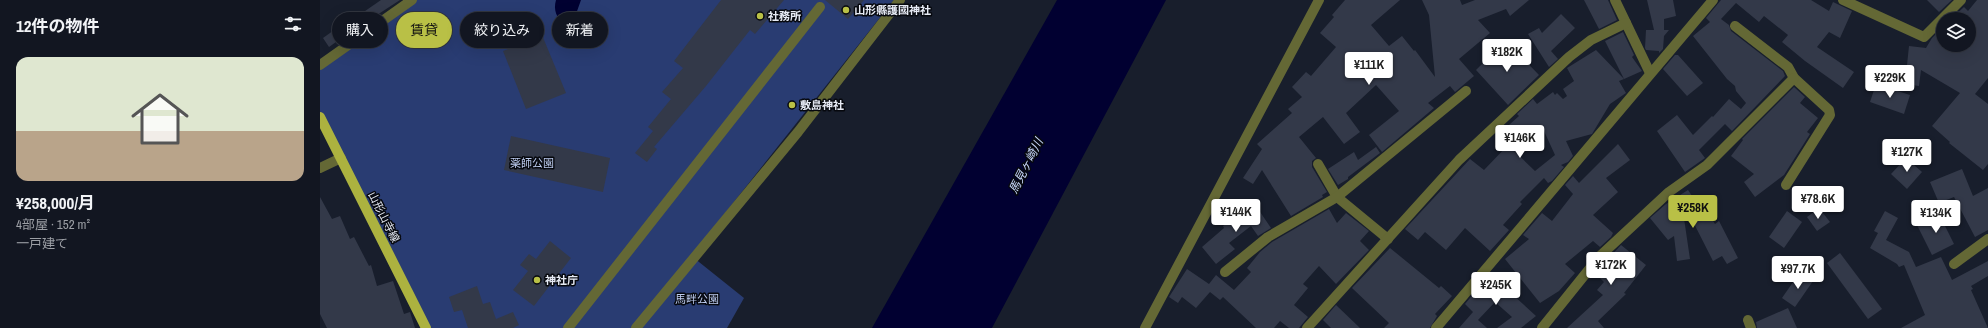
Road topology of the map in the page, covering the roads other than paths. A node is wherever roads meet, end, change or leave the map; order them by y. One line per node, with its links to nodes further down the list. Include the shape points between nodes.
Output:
1 (412, 0): 11 (street)
2 (900, 0): 27 (street, via 798,132)
3 (1319, 0): 28 (street)
4 (1615, 0): 9 (street)
5 (1713, 0): 12 (street)
6 (1843, 0): 7 (street, via 1924,37)
7 (1961, 0)
8 (820, 7): 26 (street)
9 (1626, 24): 12 (street); 21 (street, via 1591,40 1524,97 1459,160)
10 (1735, 26): 13 (street, via 1788,67)
11 (320, 65)
12 (1650, 73): 30 (street)
13 (1794, 78): 19 (street, via 1829,110 1830,115); 31 (street, via 1707,165 1669,192 1599,257)
14 (1466, 91): 20 (street)
15 (320, 116): 16 (main road, 山形山寺線)
16 (341, 158): 18 (street); 25 (main road, 山形山寺線)
17 (1318, 164): 20 (street)
18 (320, 168)
19 (1786, 185)
20 (1337, 197): 21 (street); 24 (street, via 1268,237)
21 (1388, 239): 29 (street)
22 (1988, 239): 23 (street)
23 (1954, 264)
24 (1225, 272)
25 (426, 328)
26 (568, 328)
27 (636, 328)
28 (1145, 328)
29 (1306, 328)
30 (1436, 328)
31 (1542, 328)

